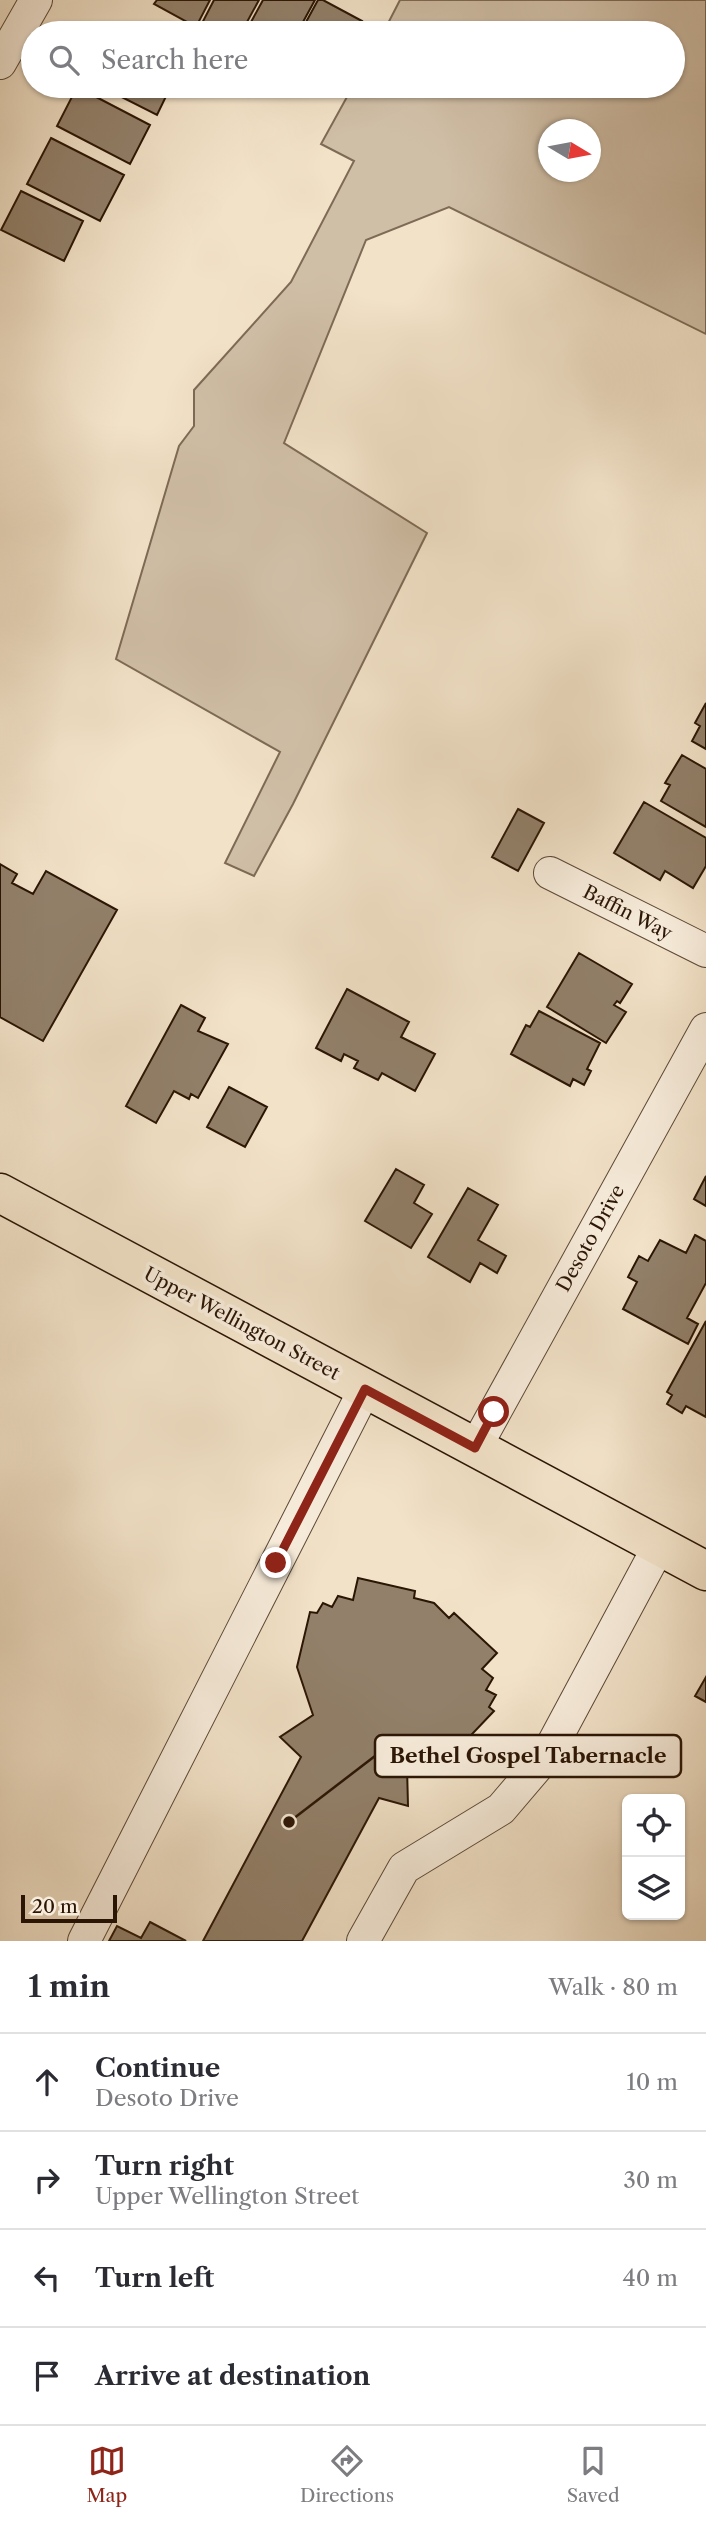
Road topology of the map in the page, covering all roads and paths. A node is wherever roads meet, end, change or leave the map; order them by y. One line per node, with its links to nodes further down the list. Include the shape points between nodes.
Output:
1 (36, 0): 2 (street)
2 (24, 21)
3 (21, 26): 4 (street)
4 (0, 63)
5 (550, 873): 6 (street, Baffin Way)
6 (706, 951)
7 (706, 1029): 10 (street, Desoto Drive)
8 (0, 1193): 9 (main road, Upper Wellington Street)
9 (365, 1389): 10 (main road, Upper Wellington Street); 13 (street)
10 (475, 1448): 11 (main road, Upper Wellington Street)
11 (659, 1546): 12 (main road, Upper Wellington Street); 14 (street, via 547,1755 501,1809 404,1868)
12 (706, 1571)
13 (84, 1941)
14 (363, 1941)

